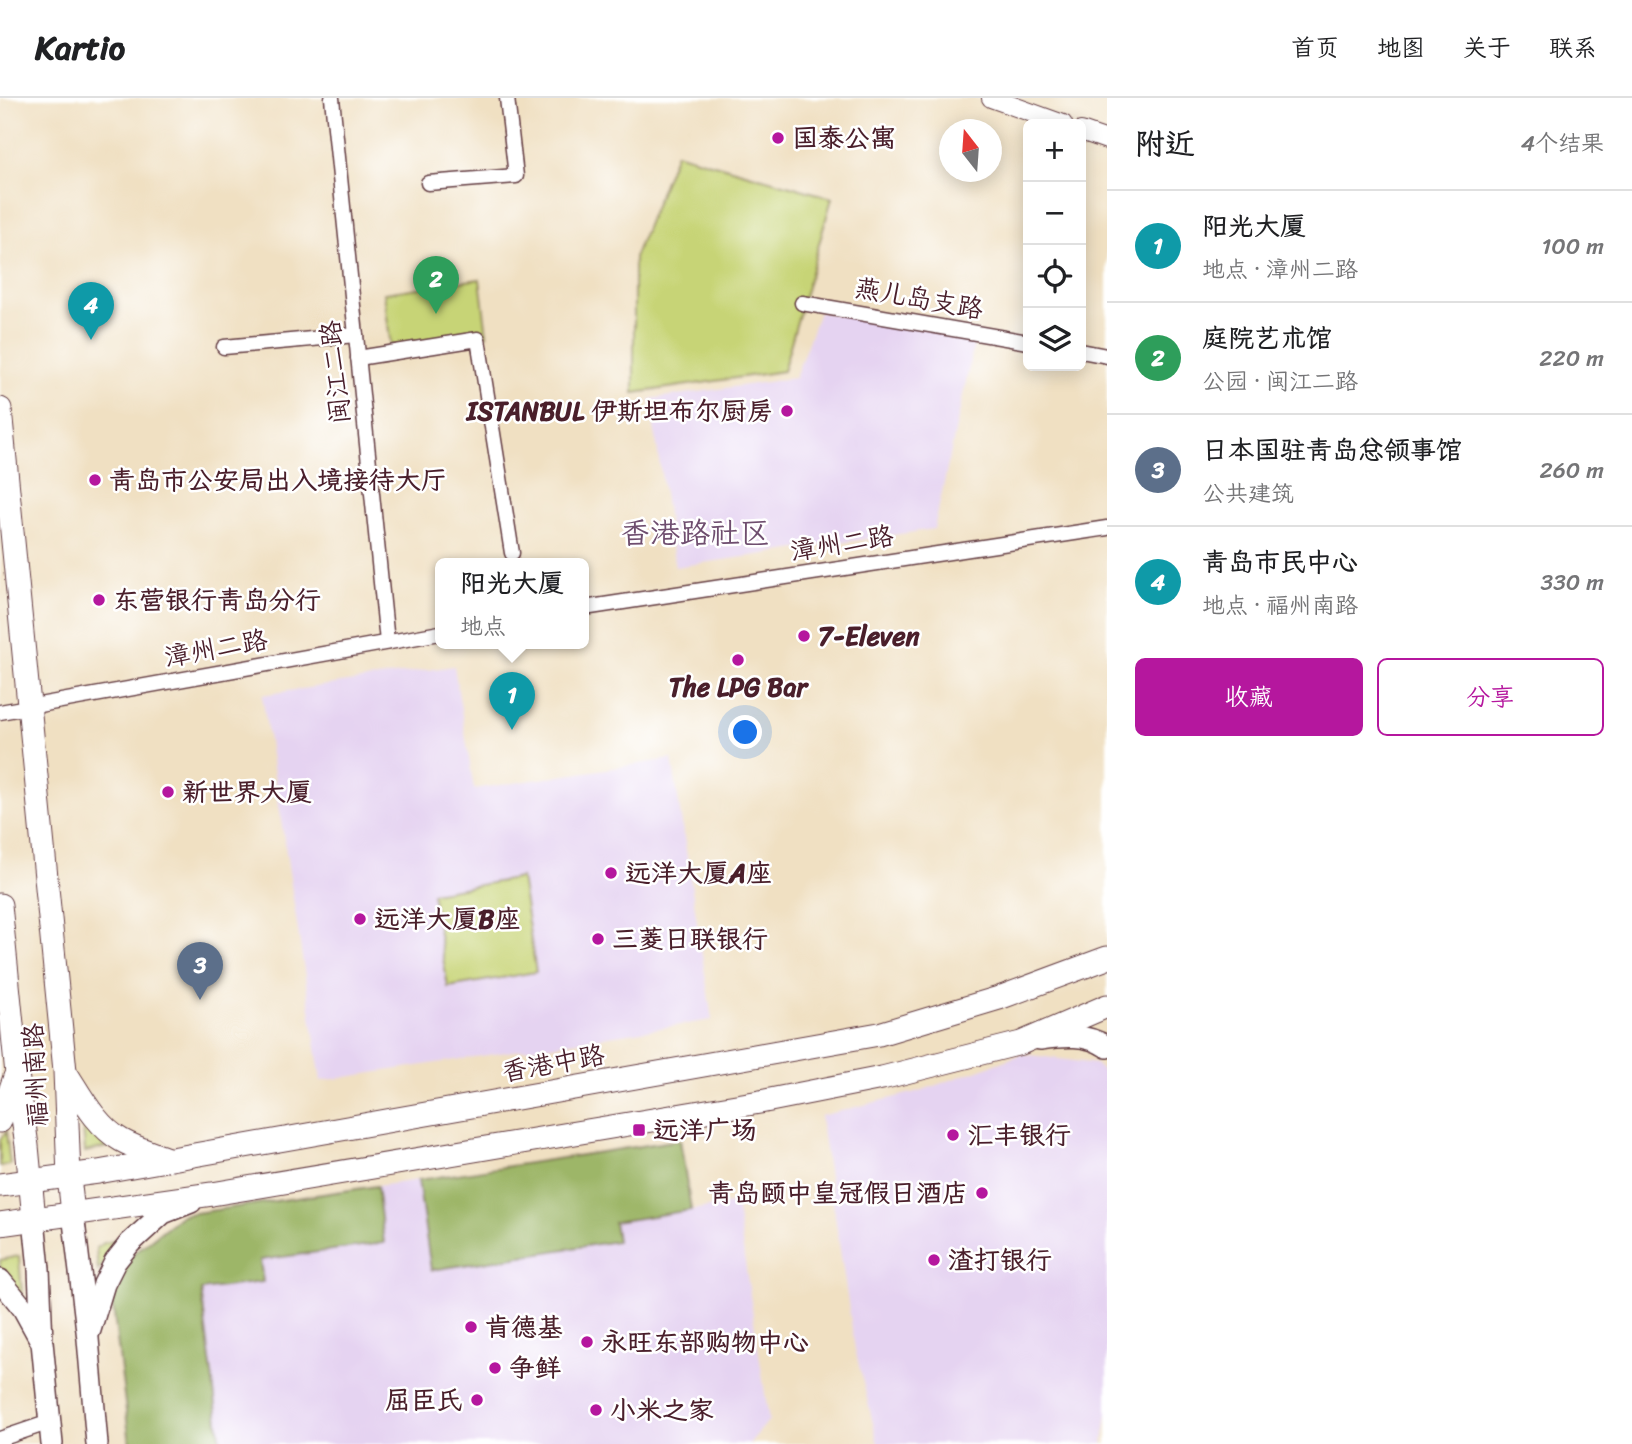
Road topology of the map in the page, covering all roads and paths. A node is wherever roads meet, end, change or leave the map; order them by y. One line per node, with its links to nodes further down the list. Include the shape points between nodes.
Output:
1 (332, 98): 9 (street, 闽江二路)
2 (507, 98): 7 (street, via 516,176)
3 (990, 98): 4 (street)
4 (1049, 119)
5 (1086, 133): 6 (street)
6 (1107, 140)
7 (428, 183)
8 (802, 303): 10 (street, 燕儿岛支路)
9 (356, 335): 11 (street); 14 (street, 闽江二路)
10 (1023, 341)
11 (224, 347)
12 (1086, 352): 13 (street)
13 (1107, 356)
14 (358, 358): 17 (street, via 478,339); 20 (street, 闽江二路)
15 (0, 409): 21 (main road, 福州南路)
16 (1107, 528): 18 (street, 漳州二路)
17 (512, 553)
18 (589, 607)
19 (435, 634): 20 (street, 漳州二路)
20 (387, 642): 21 (street, 漳州二路)
21 (29, 707): 22 (street, 漳州二路); 28 (main road, 福州南路)
22 (0, 712)
23 (0, 905): 29 (main road, 福州南路)
24 (1107, 958): 31 (main road, 香港中路, via 999,998 879,1034)
25 (1107, 1006): 26 (main road)
26 (1021, 1042): 27 (main road, via 1067,1035); 35 (main road, via 882,1078 760,1102)
27 (1107, 1047)
28 (65, 1071): 31 (main road, via 104,1127 121,1140); 32 (main road, 福州南路)
29 (16, 1074): 30 (main road); 33 (main road, 福州南路)
30 (0, 1121)
31 (167, 1159): 32 (main road, 香港中路)
32 (69, 1177): 33 (main road, 香港中路); 36 (main road, 福州南路)
33 (31, 1182): 34 (main road, 香港中路); 37 (main road, 福州南路)
34 (0, 1185)
35 (212, 1194): 36 (main road); 40 (main road, via 163,1213 130,1243 104,1284)
36 (73, 1213): 37 (main road); 40 (main road, 福州南路)
37 (34, 1219): 38 (main road); 41 (main road, 福州南路)
38 (0, 1224)
39 (0, 1280): 41 (main road)
40 (88, 1339): 45 (main road, 福州南路)
41 (42, 1342): 42 (main road, 福州南路)
42 (50, 1422): 43 (street); 44 (main road, 福州南路)
43 (0, 1439)
44 (52, 1444)
45 (97, 1444)

